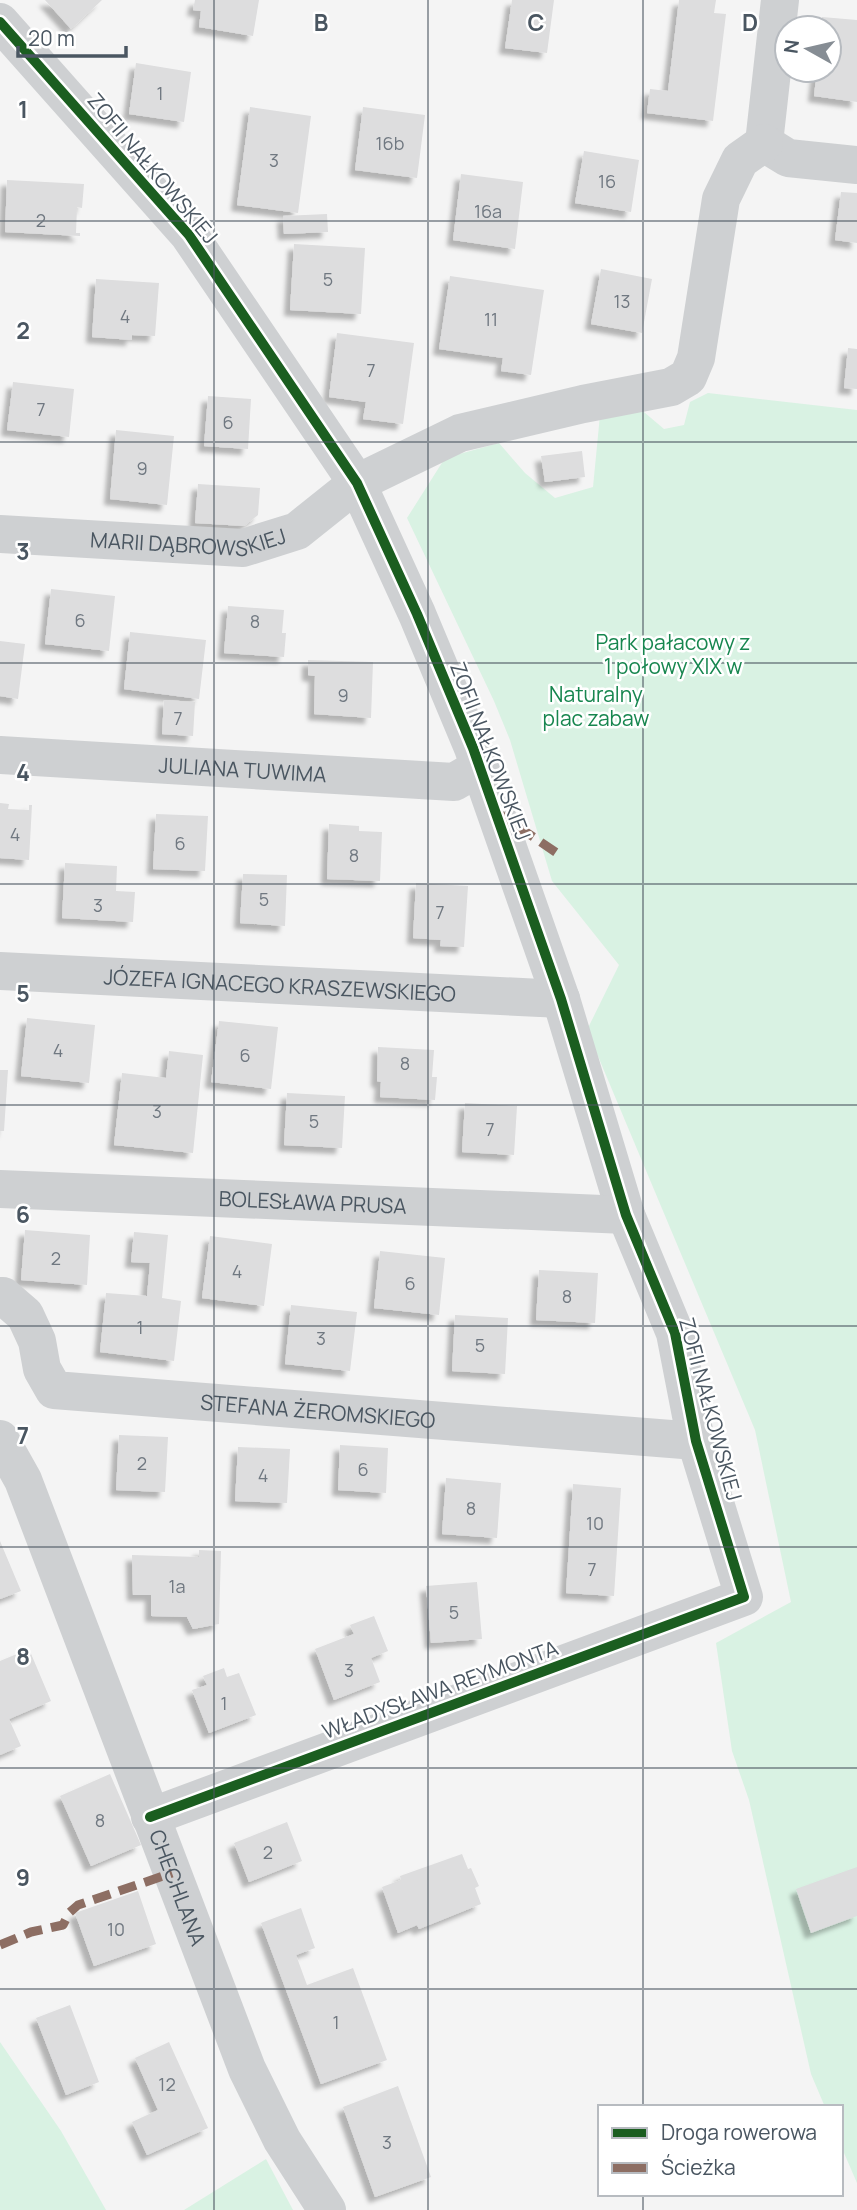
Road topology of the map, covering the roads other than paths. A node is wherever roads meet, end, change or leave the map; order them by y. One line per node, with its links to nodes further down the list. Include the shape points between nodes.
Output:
1 (780, 0): 3 (street)
2 (0, 22): 5 (street, ZOFII NAŁKOWSKIEJ, via 189,235)
3 (764, 143): 4 (street, via 788,158); 5 (street, via 740,160 721,199 696,358 688,377 671,387 460,433)
4 (857, 165)
5 (357, 483): 6 (street, MARII DĄBROWSKIEJ, via 296,531 243,548); 8 (street, ZOFII NAŁKOWSKIEJ)
6 (0, 534)
7 (0, 755): 8 (street, JULIANA TUWIMA, via 454,782)
8 (480, 767): 10 (street, ZOFII NAŁKOWSKIEJ)
9 (0, 971): 10 (street, JÓZEFA IGNACEGO KRASZEWSKIEGO)
10 (561, 999): 12 (street, ZOFII NAŁKOWSKIEJ)
11 (0, 1189): 12 (street, BOLESŁAWA PRUSA)
12 (626, 1215): 15 (street, ZOFII NAŁKOWSKIEJ, via 675,1333)
13 (0, 1296): 15 (street, STEFANA ŻEROMSKIEGO, via 25,1315 37,1341 42,1369 54,1390)
14 (0, 1438): 17 (street, CHECHLANA, via 23,1480)
15 (696, 1441): 16 (street, ZOFII NAŁKOWSKIEJ)
16 (744, 1597): 17 (street, WŁADYSŁAWA REYMONTA)
17 (149, 1817): 18 (street, CHECHLANA, via 247,2069 282,2140)
18 (327, 2210)

